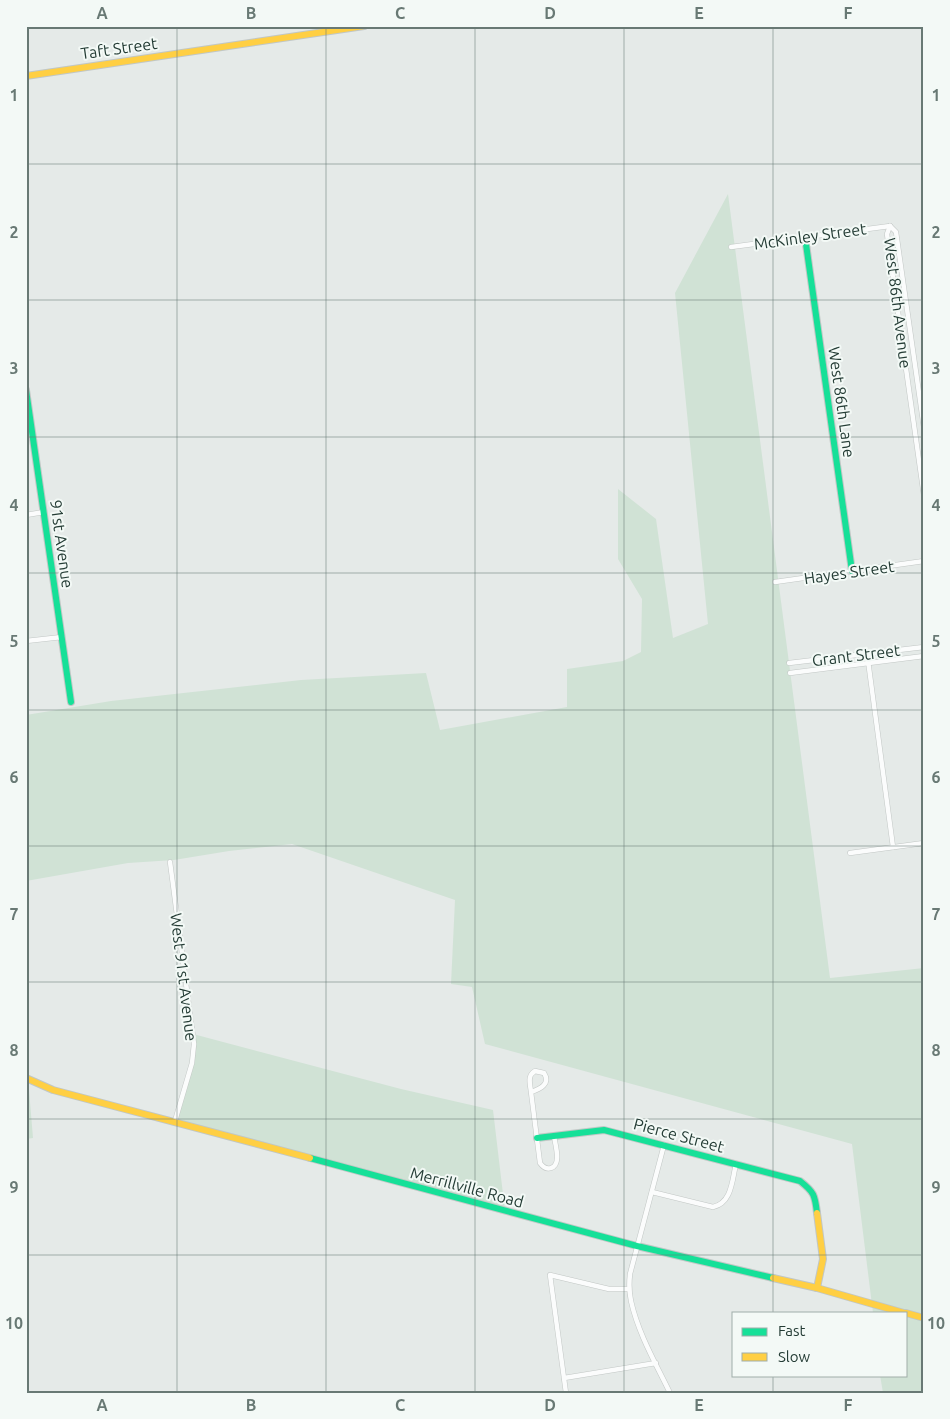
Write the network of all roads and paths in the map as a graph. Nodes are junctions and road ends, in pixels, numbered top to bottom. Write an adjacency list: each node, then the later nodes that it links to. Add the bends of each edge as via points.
1 (364, 26): 2 (street, Taft Street)
2 (26, 76)
3 (924, 193): 4 (street)
4 (924, 201)
5 (890, 226): 6 (street, McKinley Street); 9 (street, West 86th Avenue, via 896,232); 10 (street, West 86th Avenue, via 887,234)
6 (805, 237): 7 (street, McKinley Street); 14 (street, West 86th Lane)
7 (731, 247)
8 (26, 390): 11 (street, 91st Avenue)
9 (924, 428)
10 (924, 496)
11 (44, 512): 12 (street); 16 (street, 91st Avenue)
12 (26, 515)
13 (924, 561): 14 (street, Hayes Street)
14 (852, 571): 15 (street, Hayes Street)
15 (775, 582)
16 (62, 637): 17 (street); 24 (street, 91st Avenue)
17 (26, 641)
18 (924, 647): 19 (street, Grant Street)
19 (867, 653): 21 (street); 22 (street, Grant Street)
20 (924, 656): 21 (street, Grant Street)
21 (868, 662): 23 (street, Grant Street); 26 (street)
22 (789, 663)
23 (790, 673)
24 (71, 702)
25 (924, 843): 26 (street)
26 (892, 847): 27 (street)
27 (850, 853)
28 (170, 862): 31 (street, West 91st Avenue, via 194,1044 192,1064)
29 (26, 1078): 31 (street, Merrillville Road, via 53,1090)
30 (531, 1092): 30 (street, via 529,1078 536,1071 544,1073 547,1082); 33 (street)
31 (175, 1121): 37 (street, Merrillville Road)
32 (554, 1136): 33 (street, Pierce Street); 33 (street, via 557,1162 551,1168 540,1163); 34 (street, Pierce Street, via 604,1130)
33 (537, 1138)
34 (664, 1145): 35 (street, Pierce Street); 36 (street)
35 (736, 1164): 36 (street, via 728,1197 720,1206); 38 (street, Pierce Street, via 800,1181 810,1188 815,1196 823,1258)
36 (652, 1192): 37 (street)
37 (637, 1246): 38 (street, Merrillville Road); 39 (street)
38 (818, 1288): 40 (street, Merrillville Road)
39 (629, 1289): 43 (street, via 638,1323); 44 (street, via 609,1289 550,1275)
40 (902, 1312)
41 (908, 1314): 42 (street, Merrillville Road)
42 (924, 1318)
43 (656, 1363): 44 (street); 46 (street)
44 (564, 1378): 45 (street)
45 (566, 1393)
46 (670, 1393)

